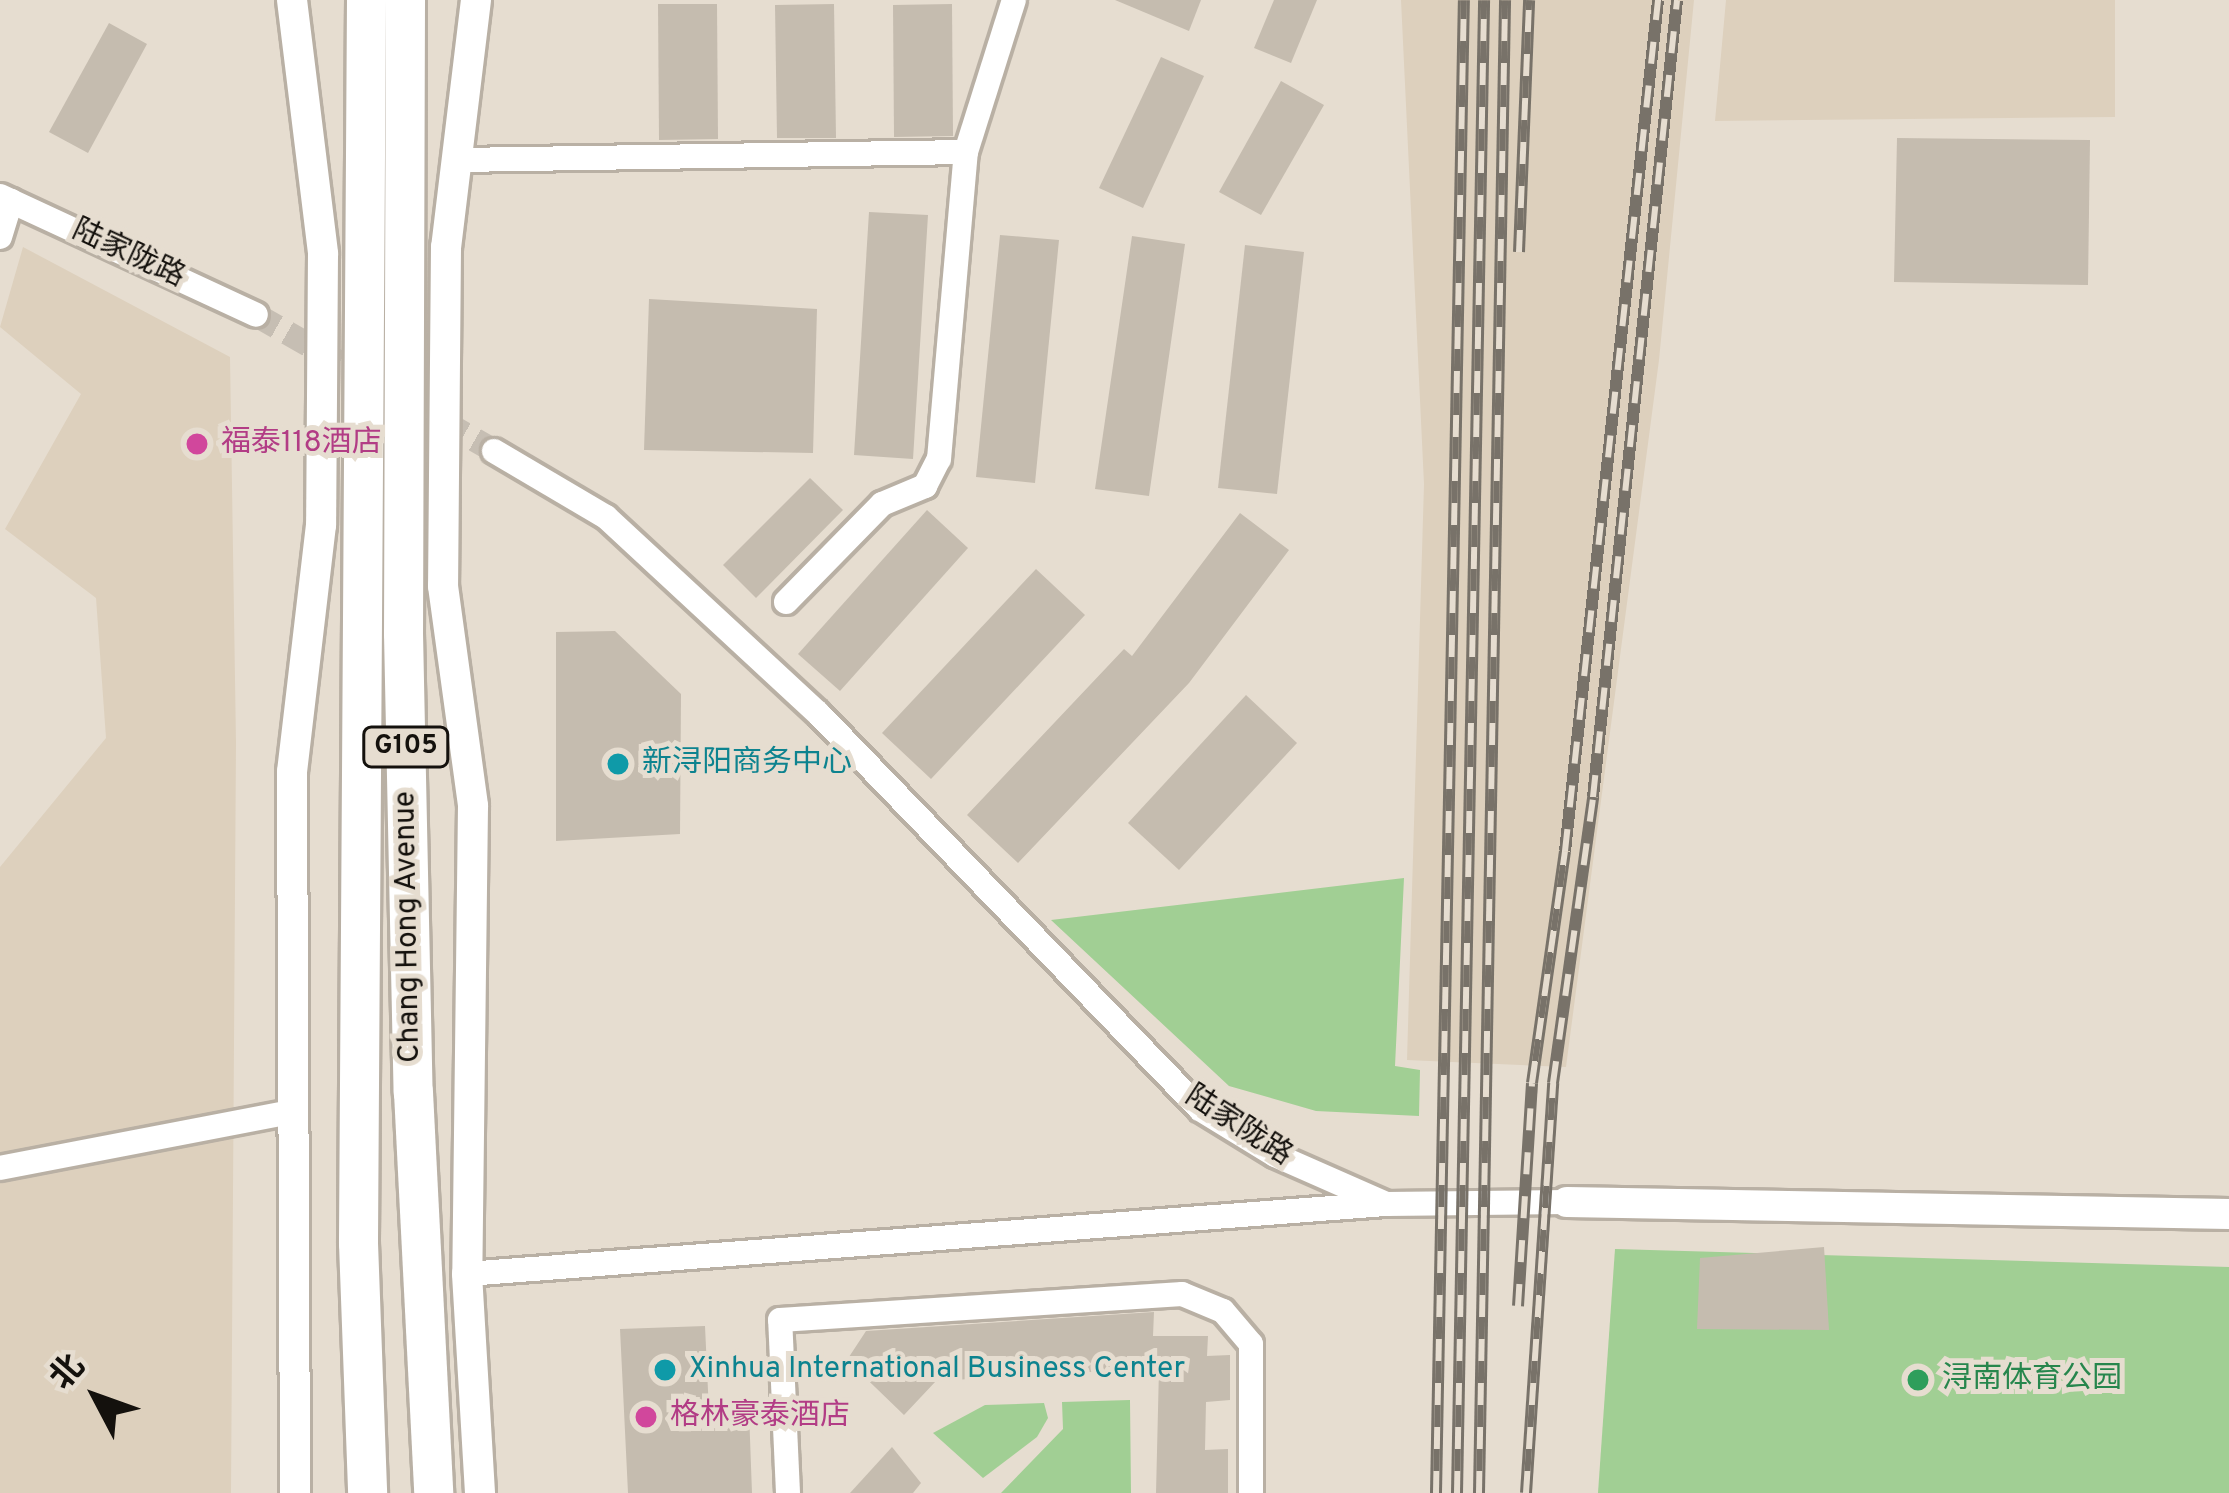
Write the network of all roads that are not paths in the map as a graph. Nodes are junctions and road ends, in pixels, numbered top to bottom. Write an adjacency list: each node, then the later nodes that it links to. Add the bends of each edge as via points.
1 (292, 0): 13 (street, via 323,254 321,525 292,771)
2 (365, 0): 20 (highway, Chang Hong Avenue / G105, via 358,1243)
3 (405, 0): 21 (highway, Chang Hong Avenue / G105, via 403,633 413,1092)
4 (476, 0): 7 (street)
5 (1014, 0): 6 (street)
6 (966, 152): 7 (street); 12 (street, via 939,459 925,486 882,504)
7 (458, 160): 18 (street, via 446,247 443,586 472,806)
8 (5, 198): 9 (street); 10 (street, 陆家陇路)
9 (0, 237)
10 (256, 315)
11 (494, 451): 16 (street, 陆家陇路, via 606,517 802,698 1200,1109 1275,1155)
12 (786, 602)
13 (291, 1112): 14 (street); 19 (street)
14 (0, 1168)
15 (1568, 1202): 16 (street, 陆家陇路); 17 (street, 陆家陇路)
16 (1386, 1204): 18 (street)
17 (2229, 1214)
18 (467, 1274): 22 (street)
19 (295, 1493)
20 (367, 1493)
21 (433, 1493)
22 (480, 1493)
23 (788, 1493): 24 (street, via 780,1319 1182,1294 1223,1311 1251,1344)
24 (1251, 1493)

